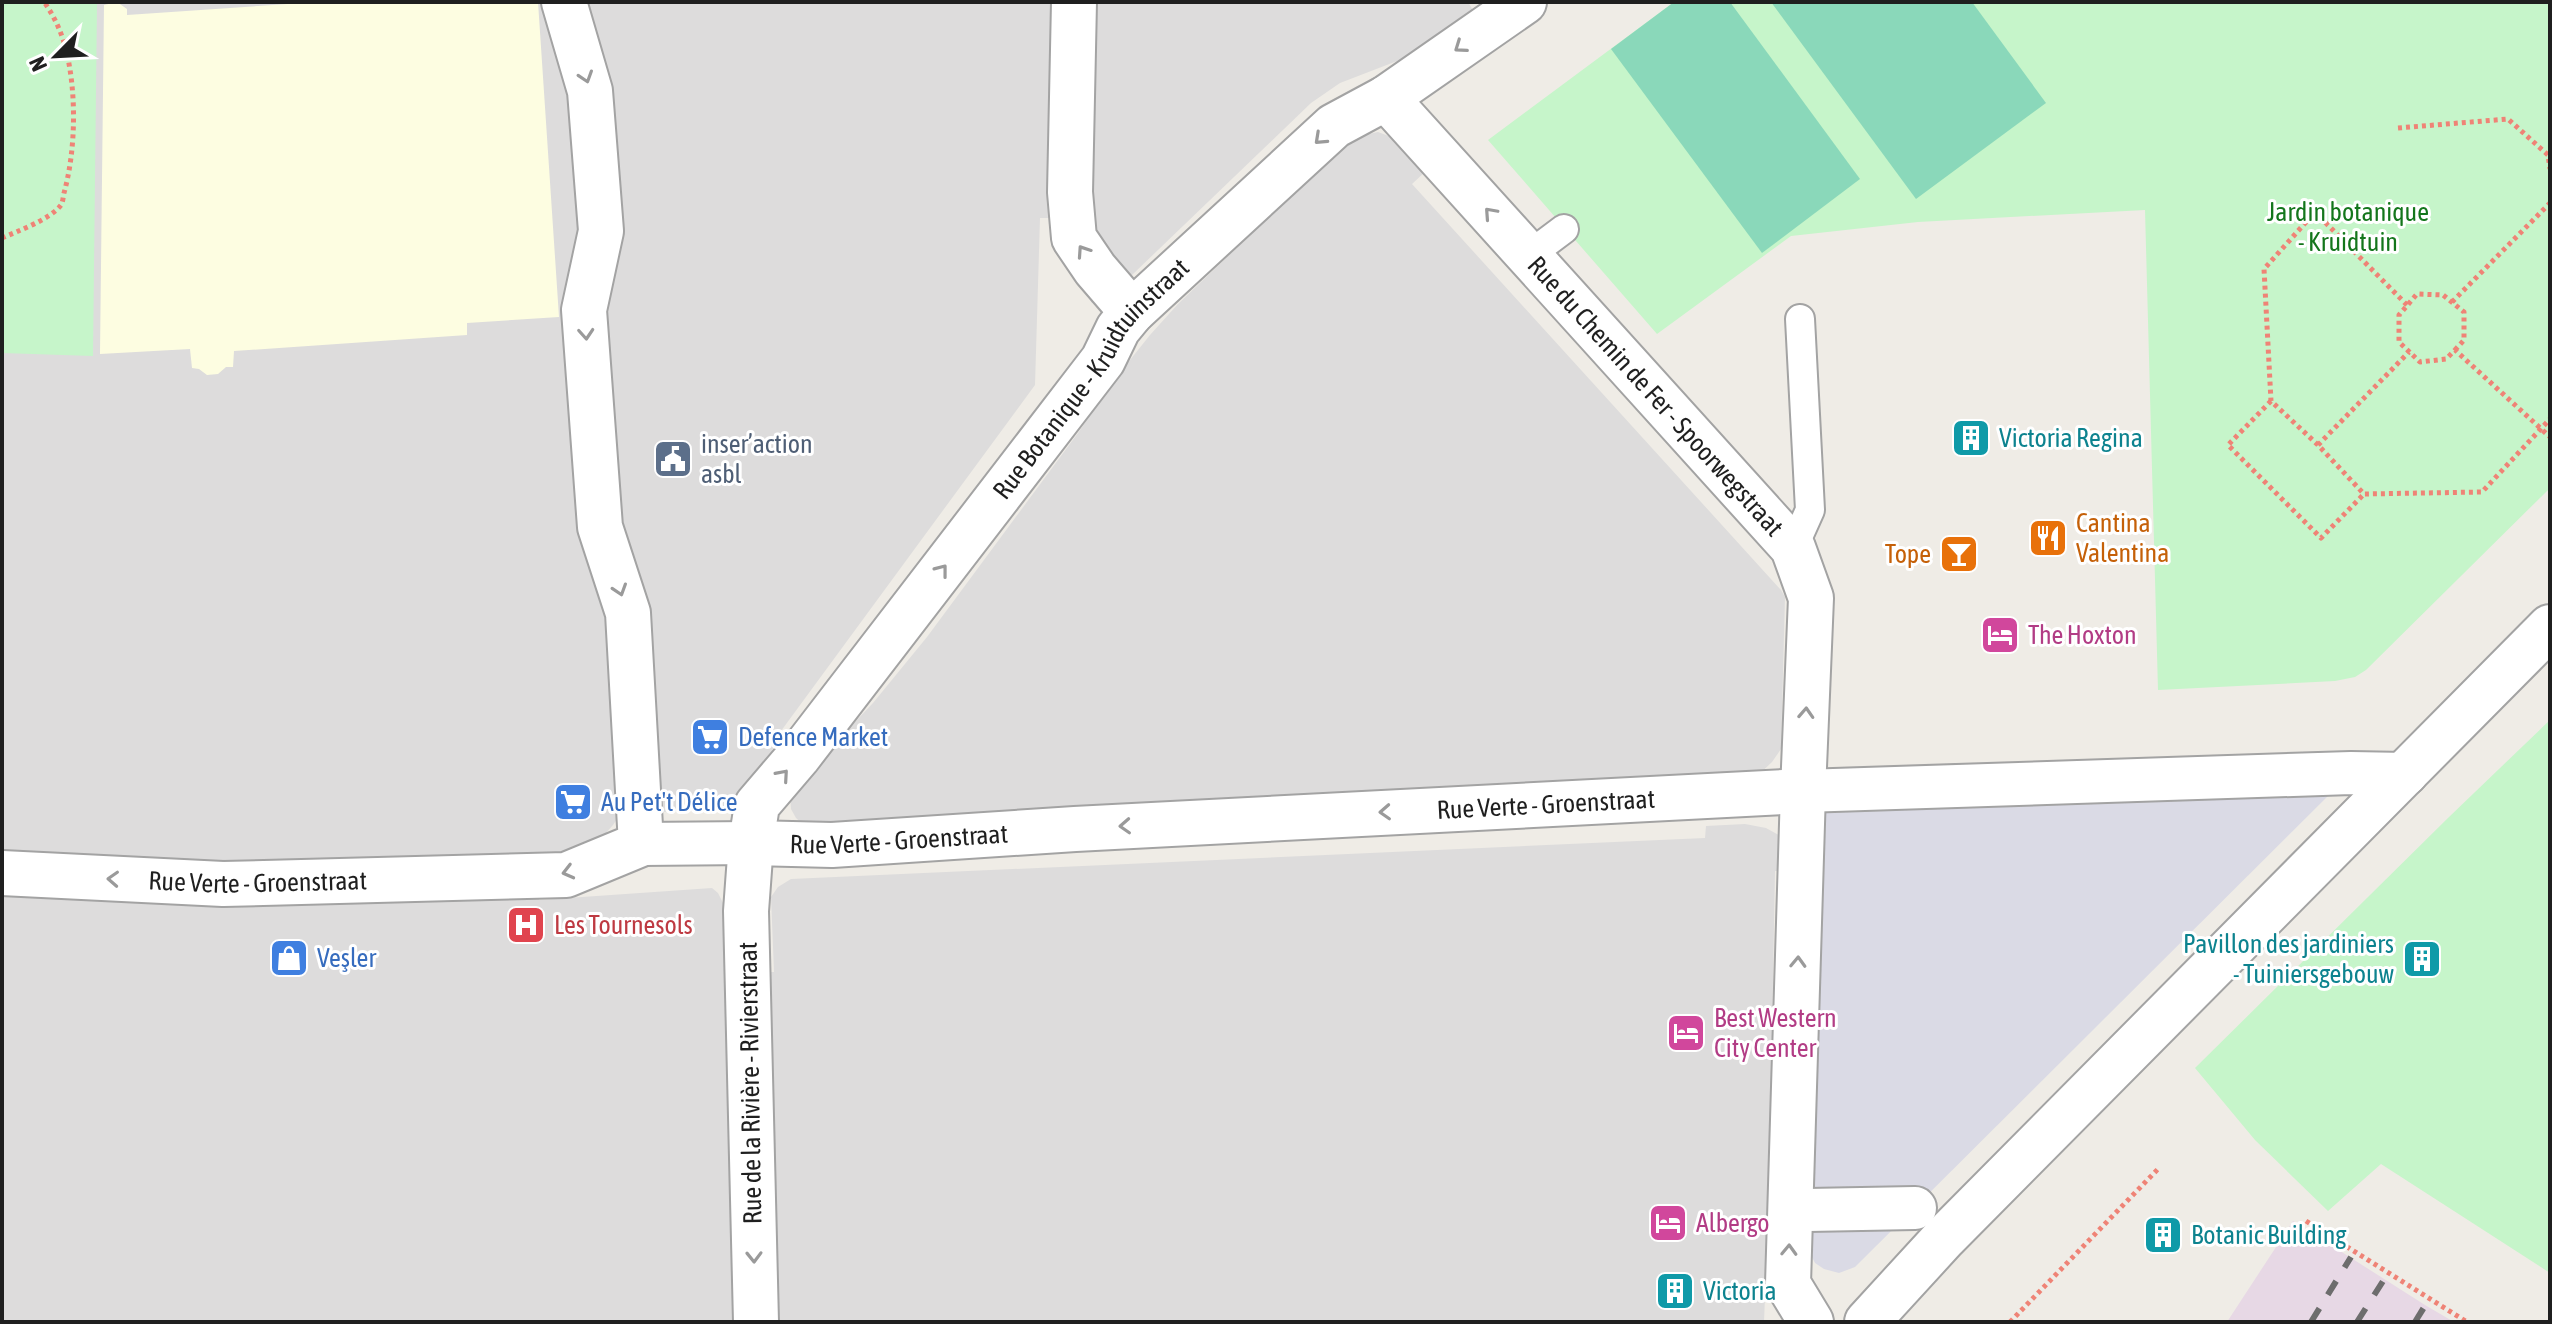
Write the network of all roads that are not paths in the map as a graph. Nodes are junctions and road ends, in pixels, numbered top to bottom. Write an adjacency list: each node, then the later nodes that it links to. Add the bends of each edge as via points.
1 (564, 2): 14 (street, one-way to 14, via 590,91 601,231 584,310 600,527 628,613)
2 (1074, 2): 7 (street, one-way to 2, via 1074,238)
3 (1524, 2): 4 (street, Rue Botanique - Kruidtuinstraat, one-way to 4)
4 (1386, 98): 6 (street, Rue du Chemin de Fer - Spoorwegstraat, one-way to 4); 7 (street, Rue Botanique - Kruidtuinstraat, one-way to 7, via 1334,126)
5 (1564, 229): 6 (lane)
6 (1528, 256): 9 (street, Rue du Chemin de Fer - Spoorwegstraat)
7 (1132, 312): 13 (street, Rue Botanique - Kruidtuinstraat, one-way to 7, via 757,805 1103,360)
8 (1800, 319): 9 (lane, via 1810,510)
9 (1793, 548): 12 (street, Rue du Chemin de Fer - Spoorwegstraat, one-way to 9, via 1811,598)
10 (2550, 627): 11 (street)
11 (2406, 774): 12 (street); 20 (street, via 1998,1183)
12 (1803, 791): 13 (street, Rue Verte - Groenstraat, one-way to 13, via 832,845); 19 (street, Rue du Chemin de Fer - Spoorwegstraat, one-way to 12, via 1788,1284)
13 (751, 843): 14 (street, Rue Verte - Groenstraat); 18 (street, Rue de la Rivière - Rivierstraat, one-way to 18, via 746,911)
14 (641, 844): 15 (street, Rue Verte - Groenstraat, one-way to 15, via 566,875 223,884)
15 (2, 873)
16 (1915, 1208): 17 (street)
17 (1808, 1210)
18 (756, 1322)
19 (1811, 1322)
20 (1867, 1322)

